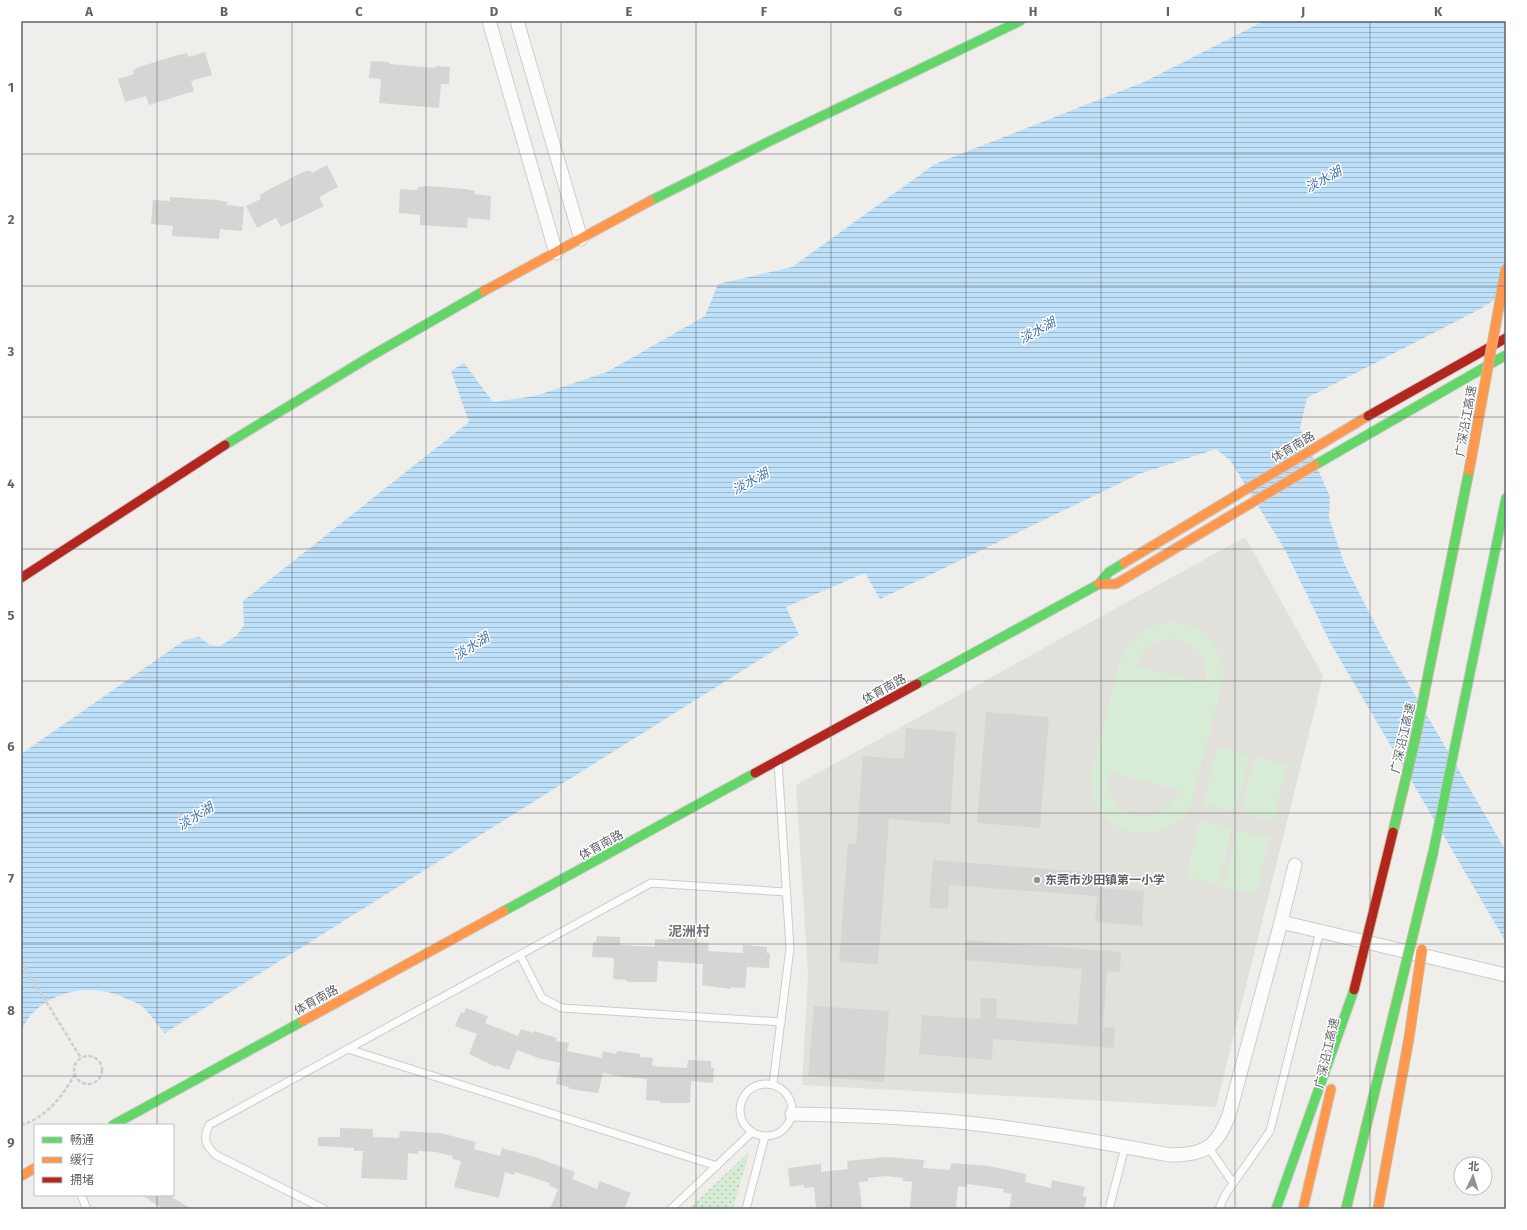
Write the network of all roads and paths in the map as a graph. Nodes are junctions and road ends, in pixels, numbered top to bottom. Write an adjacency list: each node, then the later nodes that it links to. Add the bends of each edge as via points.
1 (489, 21): 5 (street)
2 (517, 21): 4 (street)
3 (1020, 21): 4 (main road, via 734,158)
4 (581, 239): 5 (main road)
5 (556, 253): 10 (main road, via 405,336 245,432)
6 (1506, 268): 21 (main road, 广深沿江高速, bridge, via 1460,523 1415,740)
7 (1506, 338): 11 (main road, 体育南路, via 1341,432 1109,572)
8 (1506, 355): 11 (main road, 体育南路, via 1350,444 1116,584)
9 (1506, 498): 13 (main road)
10 (21, 578)
11 (1099, 584): 12 (main road, 体育南路)
12 (778, 762): 15 (lane); 28 (main road, 体育南路)
13 (1433, 853): 47 (main road, bridge); 48 (main road, bridge, via 1409,1038)
14 (1295, 865): 16 (street)
15 (786, 892): 18 (lane, via 652,883); 22 (lane, via 790,948)
16 (1282, 922): 17 (street); 33 (street, via 1229,1114 1222,1133)
17 (1320, 931): 20 (street); 37 (lane, via 1270,1131)
18 (520, 955): 22 (lane, via 542,998 562,1008); 23 (lane)
19 (21, 961): 24 (path)
20 (1502, 974)
21 (1354, 990): 45 (main road); 46 (main road, 广深沿江高速)
22 (781, 1022): 26 (lane)
23 (348, 1049): 34 (lane); 40 (lane, via 209,1125 204,1136 207,1148 216,1155)
24 (81, 1058): 25 (path, via 75,1065); 25 (path, via 94,1057 101,1064 102,1073 97,1081 89,1084 80,1081)
25 (75, 1074): 29 (path, via 69,1085 41,1116)
26 (773, 1084): 27 (lane, via 786,1092 790,1098); 30 (lane, via 751,1088 741,1099 740,1114 746,1128)
27 (792, 1114): 31 (lane, via 786,1127 780,1132); 32 (street, via 876,1116 959,1122 1042,1132)
28 (115, 1124)
29 (21, 1125)
30 (752, 1132): 31 (lane); 34 (lane)
31 (765, 1136): 42 (lane)
32 (1125, 1147): 33 (street, via 1170,1155 1190,1155); 43 (lane)
33 (1208, 1148): 37 (lane)
34 (717, 1166): 41 (lane)
35 (34, 1169): 36 (main road)
36 (21, 1176)
37 (1233, 1184): 44 (lane, via 1225,1195)
38 (81, 1196): 39 (lane)
39 (87, 1209)
40 (324, 1209)
41 (671, 1209)
42 (746, 1209)
43 (1109, 1209)
44 (1220, 1209)
45 (1276, 1209)
46 (1302, 1209)
47 (1346, 1209)
48 (1378, 1209)

